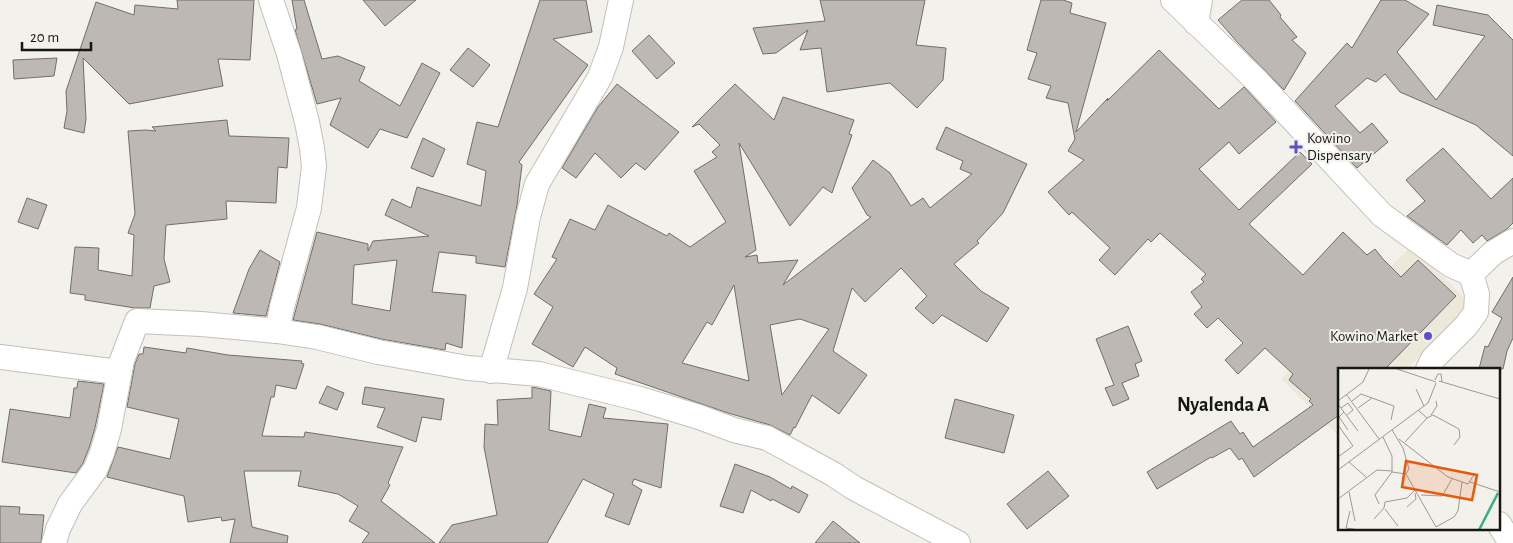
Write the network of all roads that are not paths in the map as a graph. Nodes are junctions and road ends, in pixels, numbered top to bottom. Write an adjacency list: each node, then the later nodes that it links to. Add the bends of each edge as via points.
1 (271, 0): 7 (street, via 307,122 314,166 309,208)
2 (621, 0): 10 (street, via 611,47 600,77 537,184 515,288)
3 (1173, 0): 4 (street)
4 (1198, 11): 6 (street, via 1257,81 1382,215 1451,265)
5 (1513, 241): 6 (street, via 1493,253)
6 (1471, 274): 9 (street, via 1477,294 1476,312)
7 (277, 332): 10 (street); 11 (street, via 137,321)
8 (0, 357): 11 (street)
9 (1428, 368)
10 (491, 371): 14 (street, via 539,374 579,382 767,438)
11 (119, 372): 13 (street, via 102,454 95,470 70,504)
12 (1500, 526): 15 (street)
13 (54, 543)
14 (958, 543)
15 (1511, 543)

